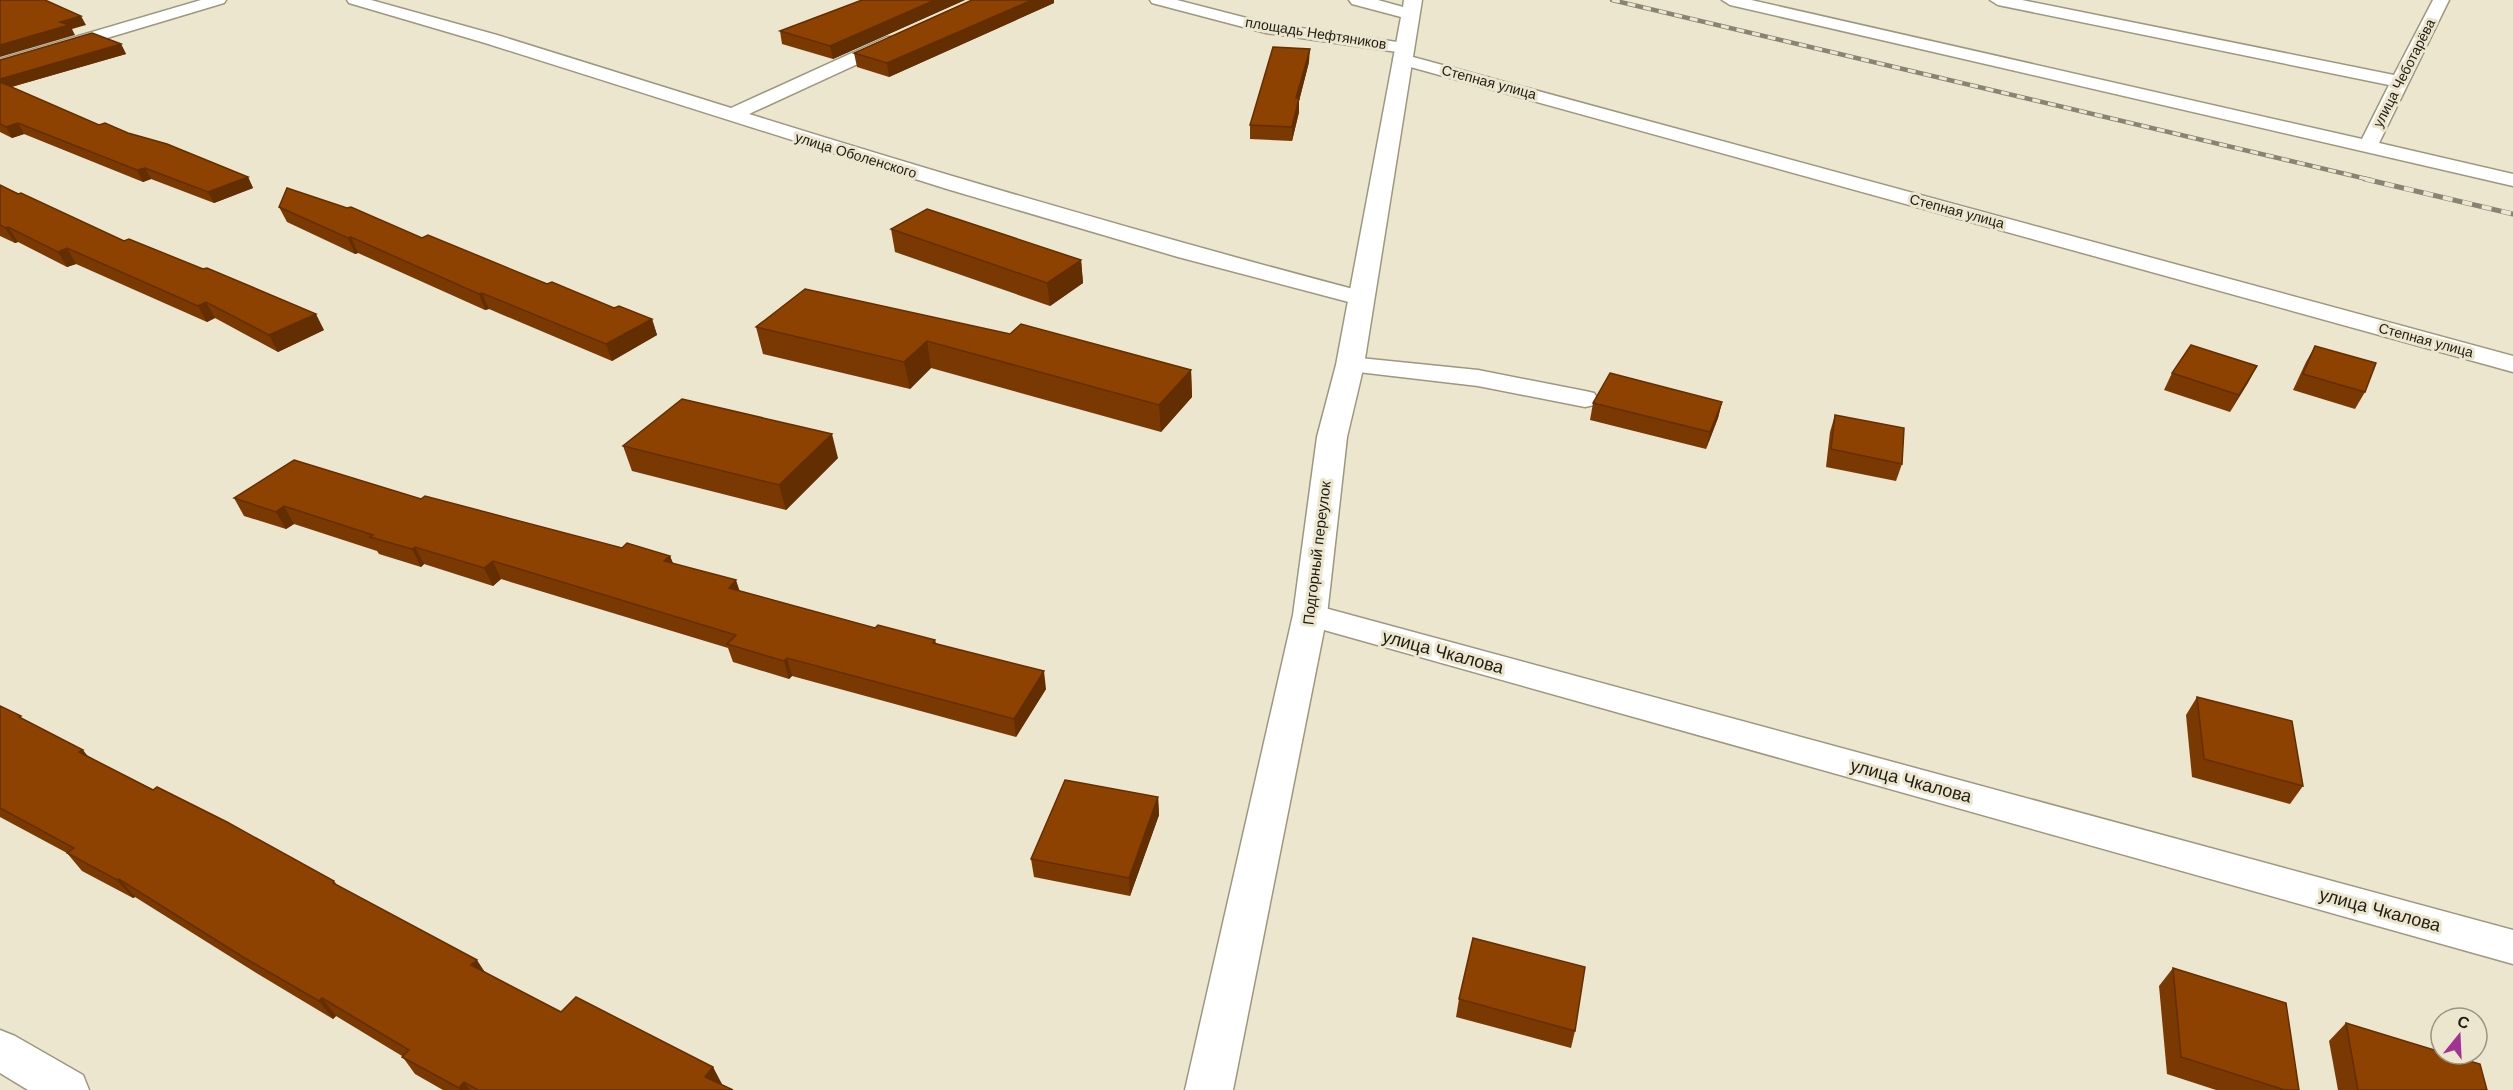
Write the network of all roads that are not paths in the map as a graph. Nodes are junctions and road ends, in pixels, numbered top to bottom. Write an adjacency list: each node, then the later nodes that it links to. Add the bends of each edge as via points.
1 (218, 0): 13 (street)
2 (355, 0): 15 (street, улица Оболенского)
3 (1158, 0): 12 (street, площадь Нефтяников, via 1266,28)
4 (1358, 0): 10 (main road)
5 (1730, 0): 8 (street)
6 (1998, 0): 9 (street)
7 (2441, 0): 14 (street, улица Чеботарёва)
8 (1761, 3): 16 (street)
9 (2062, 6): 14 (street)
10 (1412, 7): 12 (main road, Подгорный переулок)
11 (910, 34): 15 (street)
12 (1403, 53): 18 (main road, Подгорный переулок); 19 (street, Степная улица)
13 (0, 65)
14 (2400, 82): 16 (street, улица Чеботарёва)
15 (732, 116): 18 (street, улица Оболенского, via 1065,218)
16 (2367, 146): 17 (street)
17 (2513, 180)
18 (1360, 298): 20 (main road, Подгорный переулок)
19 (2513, 364)
20 (1350, 365): 21 (street, via 1478,378); 22 (main road, Подгорный переулок, via 1332,437)
21 (1585, 399)
22 (1310, 615): 23 (street, улица Чкалова); 26 (main road, Подгорный переулок)
23 (2513, 947)
24 (0, 1050): 25 (street)
25 (67, 1090)
26 (1209, 1090)

